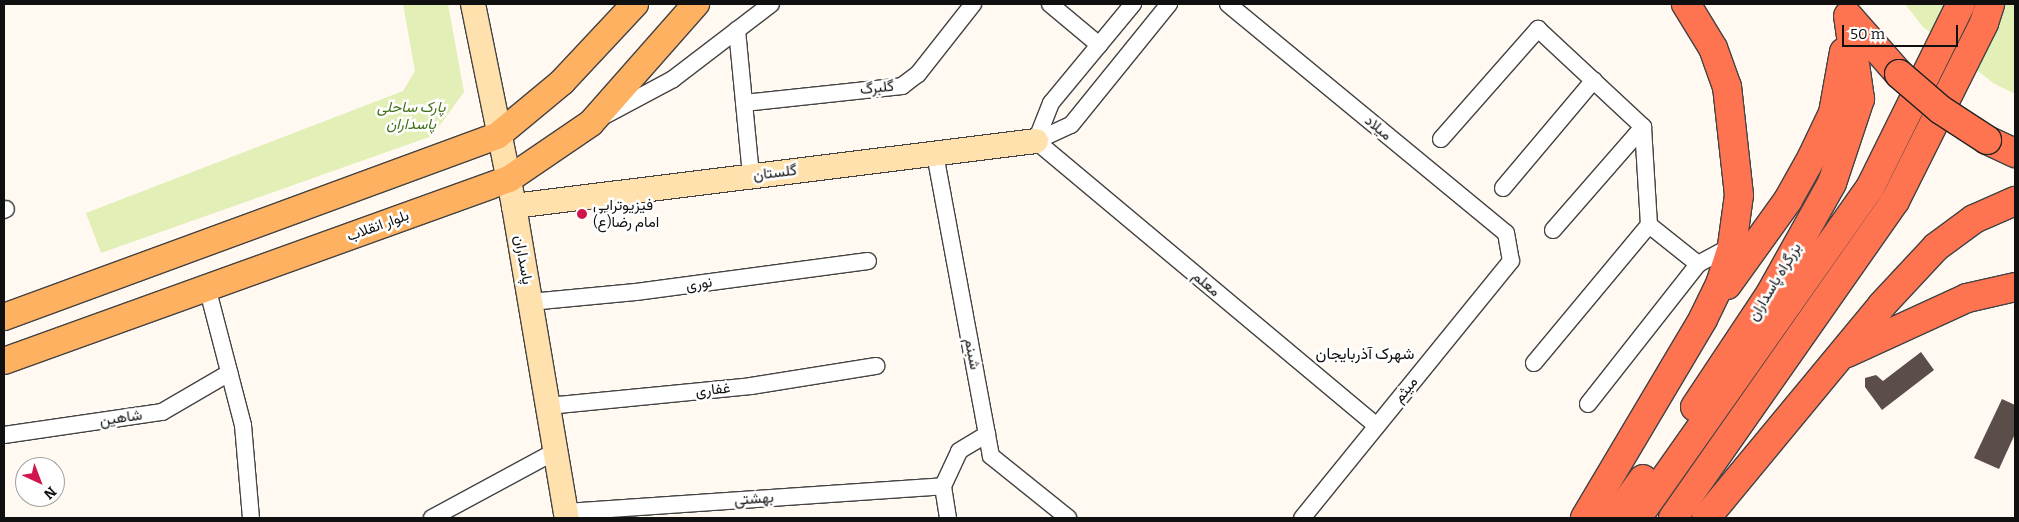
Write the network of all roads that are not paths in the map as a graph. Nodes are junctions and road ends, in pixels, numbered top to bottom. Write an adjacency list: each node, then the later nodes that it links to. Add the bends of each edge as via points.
1 (473, 4): 20 (main road, پاسداران)
2 (635, 4): 20 (main road, via 562,82)
3 (696, 4): 18 (main road, بلوار انقلاب)
4 (771, 4): 14 (street)
5 (973, 4): 17 (street, گلبرگ, via 918,74 902,86)
6 (1050, 4): 15 (street)
7 (1133, 4): 15 (street)
8 (1169, 4): 22 (street, گلستان, via 1071,125)
9 (1228, 4): 34 (street, میلاد, via 1506,233)
10 (1686, 4): 32 (highway, via 1713,48 1727,87 1739,195)
11 (1961, 4): 61 (highway, via 1870,188)
12 (1990, 4): 62 (highway, via 1984,23 1895,201)
13 (1844, 10): 23 (highway, bridge, via 1899,74 1941,110); 40 (highway, via 1840,87 1833,113 1788,200); 60 (highway, بزرگراه پاسداران, via 1860,98 1832,183 1770,294 1678,432)
14 (737, 30): 17 (street); 18 (street, via 673,79)
15 (1099, 45): 22 (street, via 1051,103)
16 (1594, 80): 19 (street); 21 (street, via 1538,29); 27 (street)
17 (744, 103): 25 (street)
18 (591, 123): 26 (main road, بلوار انقلاب)
19 (1643, 127): 30 (street); 31 (street)
20 (497, 136): 26 (main road, پاسداران); 39 (main road)
21 (1441, 139)
22 (1036, 141): 24 (main road, گلستان); 48 (street, معلم)
23 (2015, 153)
24 (935, 154): 25 (main road, گلستان); 49 (street, شبنم)
25 (751, 176): 29 (main road, گلستان)
26 (508, 179): 29 (main road, پاسداران); 36 (main road, بلوار انقلاب)
27 (1503, 188)
28 (2015, 201): 41 (highway, via 1974,219 1936,247)
29 (514, 206): 38 (main road, پاسداران)
30 (1649, 225): 35 (street); 43 (street)
31 (1553, 230)
32 (1732, 246): 35 (street); 40 (highway, via 1720,284)
33 (868, 261): 38 (street, نوری, via 636,292)
34 (1511, 262): 48 (street, میثم)
35 (1698, 264): 46 (street)
36 (207, 287): 42 (main road, بلوار انقلاب); 45 (street)
37 (2015, 287): 41 (highway, via 1967,298)
38 (530, 302): 47 (main road, پاسداران)
39 (4, 317)
40 (1702, 319): 59 (highway)
41 (1839, 357): 63 (highway)
42 (4, 360)
43 (1534, 364)
44 (876, 366): 47 (street, غفاری, via 751,386)
45 (229, 373): 50 (street, شاهین, via 162,412); 55 (street, via 242,424)
46 (1588, 404)
47 (548, 406): 51 (main road, پاسداران)
48 (1376, 426): 58 (street, میثم)
49 (987, 434): 52 (street, via 959,451); 54 (street, شبنم, via 991,456)
50 (4, 435)
51 (556, 451): 53 (main road, پاسداران); 56 (street)
52 (943, 486): 53 (street, بهشتی); 57 (street)
53 (567, 515)
54 (1059, 516)
55 (250, 518)
56 (432, 518)
57 (948, 518)
58 (1302, 518)
59 (1585, 518)
60 (1615, 518)
61 (1637, 518)
62 (1673, 518)
63 (1706, 518)

